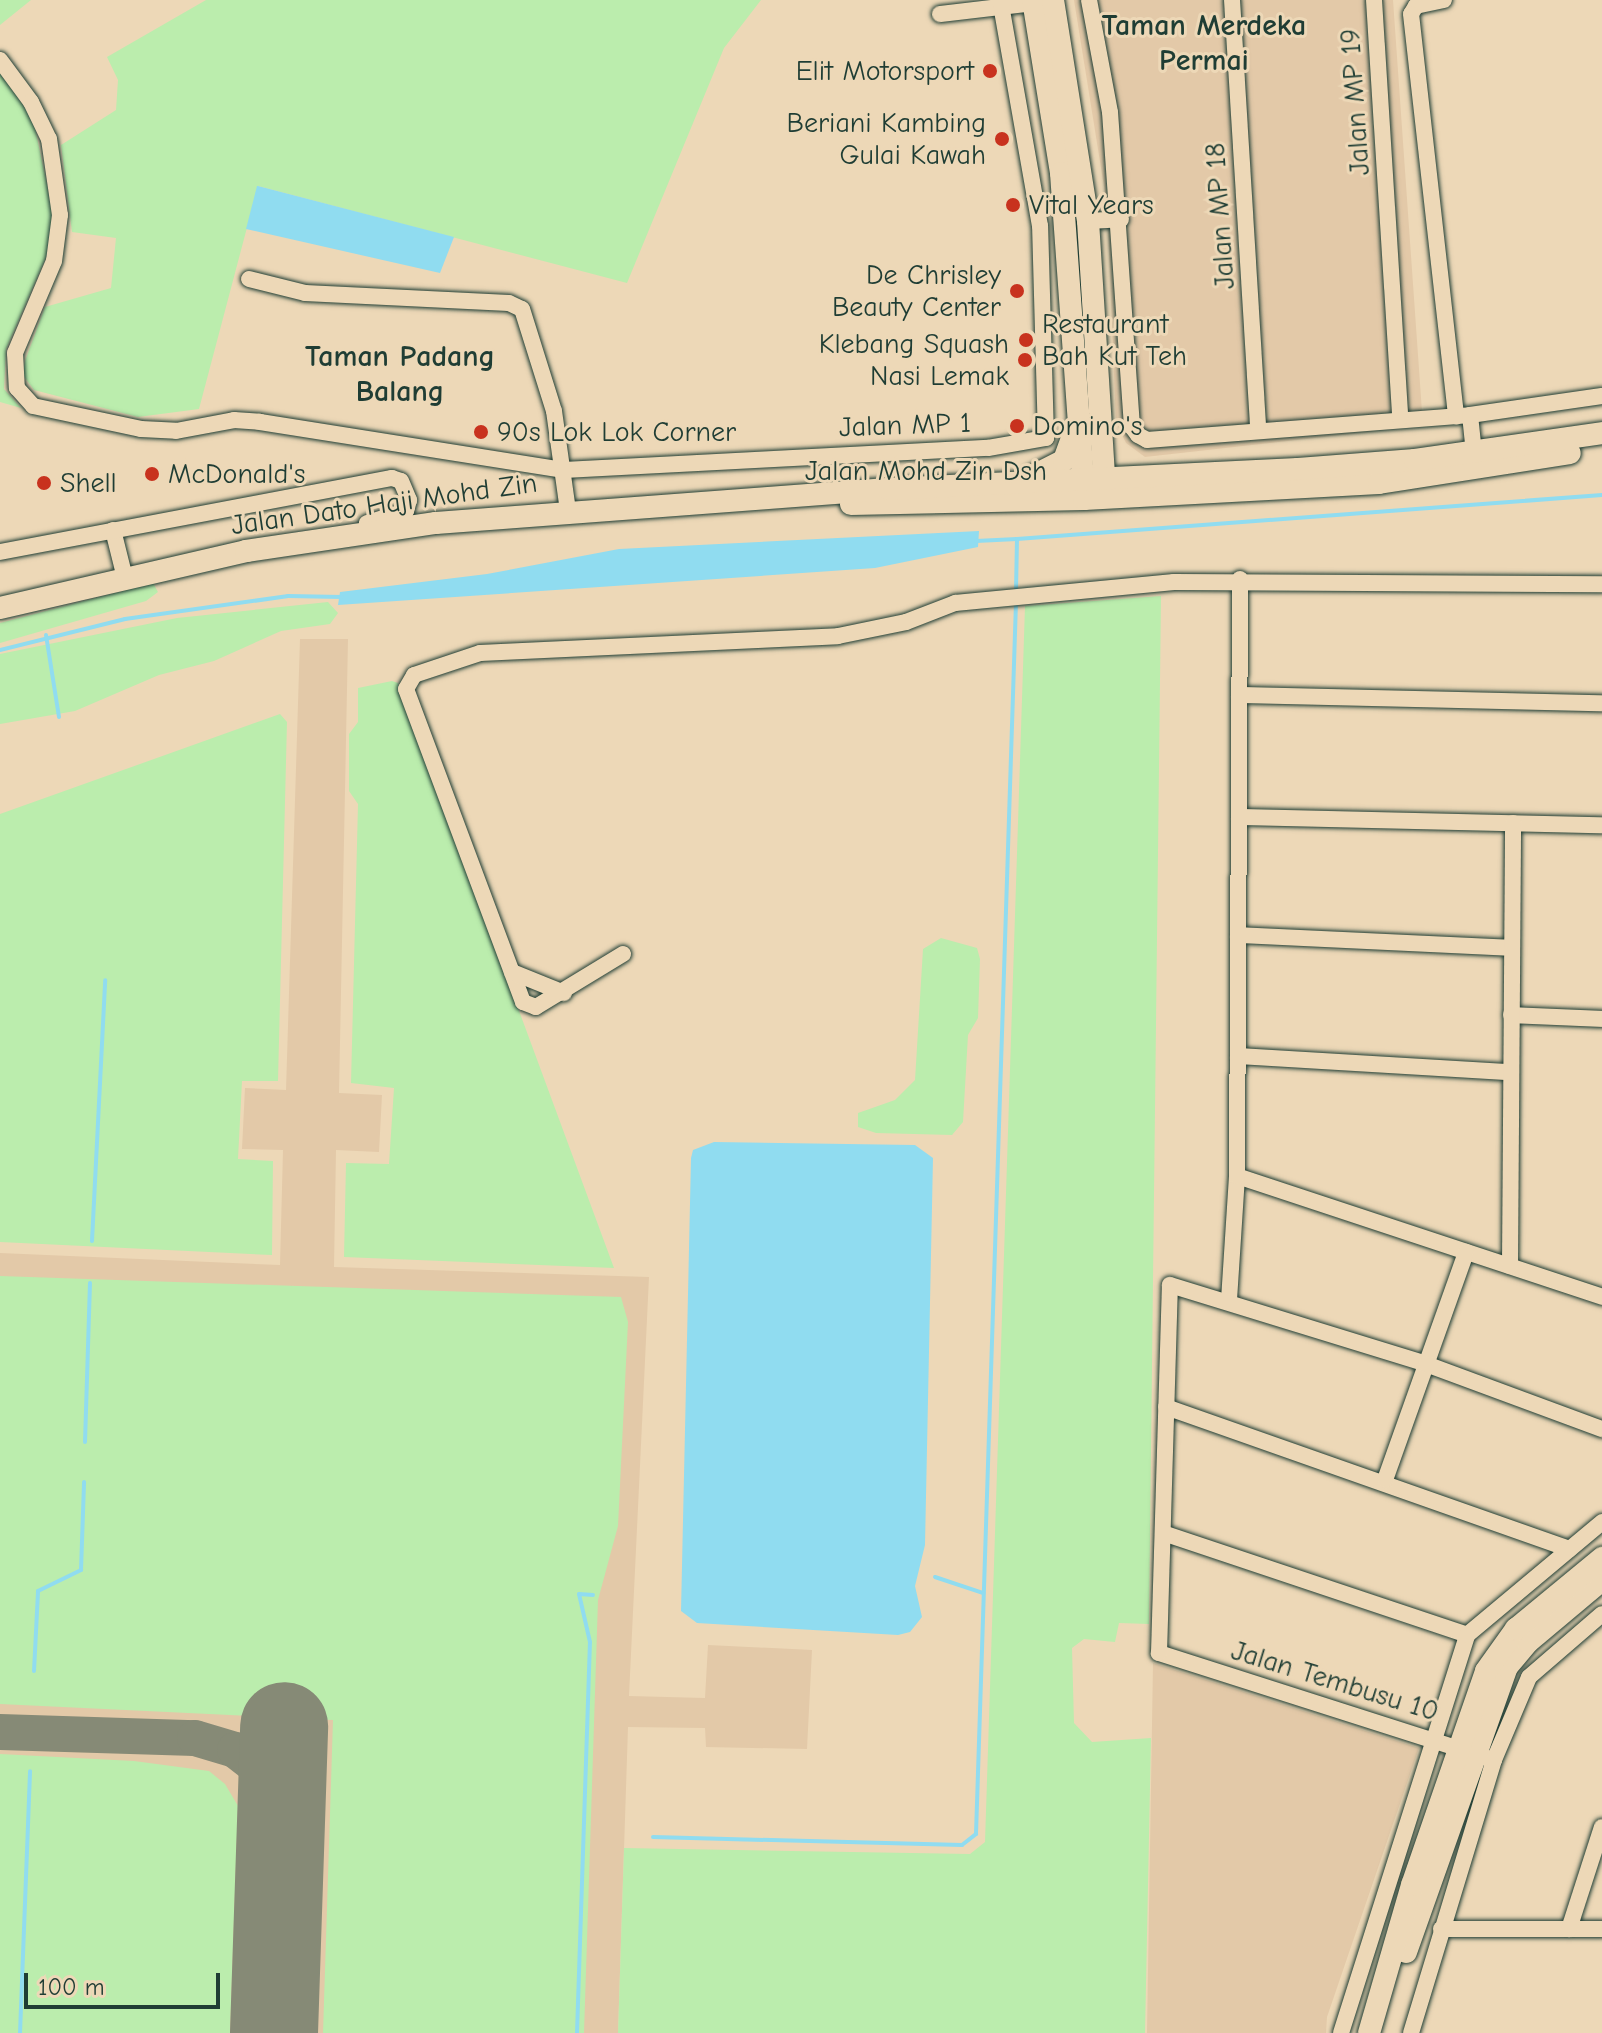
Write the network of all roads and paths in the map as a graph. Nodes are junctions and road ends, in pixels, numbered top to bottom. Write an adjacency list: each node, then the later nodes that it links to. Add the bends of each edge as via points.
1 (1089, 0): 9 (street, via 1110,112)
2 (1232, 0): 17 (street, Jalan MP 18)
3 (1374, 0): 15 (street, Jalan MP 19)
4 (1444, 0): 14 (street, via 1416,6 1411,14)
5 (1040, 1): 6 (street); 10 (main road); 16 (main road, via 1061,173)
6 (1001, 4): 7 (street); 21 (street, Jalan MP 1, via 1040,226 1045,440 988,448)
7 (940, 14)
8 (0, 60): 21 (street, via 31,102 49,139 60,215 54,261 15,353 17,388 33,406 141,429 176,431 260,422)
9 (1121, 219): 10 (street); 17 (street, via 1132,427 1147,440)
10 (1088, 221): 13 (main road)
11 (249, 279): 21 (street, via 305,293 516,305 529,320)
12 (1602, 396): 14 (street)
13 (1098, 410): 22 (main road, via 1111,454); 24 (main road)
14 (1463, 415): 15 (street); 20 (street)
15 (1400, 417): 17 (street)
16 (1077, 422): 23 (main road, via 1064,460); 24 (main road)
17 (1258, 428)
18 (1602, 433): 20 (main road, Jalan Mohd Zin Dsh)
19 (1602, 448): 24 (main road, Jalan Mohd Zin Dsh, via 1379,483)
20 (1474, 453): 22 (main road, Jalan Mohd Zin Dsh)
21 (564, 470): 26 (street)
22 (1153, 477): 24 (main road, Jalan Mohd Zin Dsh)
23 (1015, 484): 24 (main road, Jalan Mohd Zin Dsh); 25 (main road, Jalan Mohd Zin Dsh, via 888,489)
24 (1094, 489): 25 (main road, Jalan Mohd Zin Dsh, via 891,505)
25 (782, 501): 26 (main road, Jalan Dato Haji Mohd Zin)
26 (568, 510): 28 (main road, Jalan Dato Haji Mohd Zin)
27 (113, 530): 28 (street, via 392,478 406,489 406,511 394,518 335,529); 29 (street); 30 (street)
28 (308, 541): 30 (main road, Jalan Dato Haji Mohd Zin)
29 (0, 552)
30 (125, 578): 33 (main road, Jalan Dato Haji Mohd Zin)
31 (1240, 579): 32 (street); 34 (street); 42 (street, via 955,603 906,622 838,636 480,653 414,675 406,689)
32 (1602, 584)
33 (0, 608)
34 (1239, 695): 35 (street); 36 (street)
35 (1602, 703)
36 (1239, 817): 37 (street); 39 (street)
37 (1513, 823): 38 (street); 40 (street)
38 (1602, 825)
39 (1238, 935): 40 (street); 46 (street)
40 (1512, 948): 44 (street)
41 (623, 954): 43 (street)
42 (512, 972): 43 (street); 43 (street, via 529,1008)
43 (564, 993)
44 (1511, 1015): 45 (street); 47 (street)
45 (1602, 1019)
46 (1238, 1056): 47 (street); 48 (street)
47 (1511, 1072): 50 (street)
48 (1237, 1176): 49 (street); 52 (street)
49 (1466, 1252): 50 (street); 53 (street)
50 (1510, 1266): 51 (street)
51 (1602, 1297)
52 (1229, 1300): 53 (street); 54 (street, via 1170,1285)
53 (1426, 1364): 55 (street); 56 (street)
54 (1166, 1407): 56 (street); 58 (street)
55 (1602, 1429)
56 (1385, 1480): 59 (street)
57 (1602, 1522): 59 (street)
58 (1163, 1533): 63 (street); 64 (street, Jalan Tembusu 10, via 1159,1653)
59 (1570, 1549): 63 (street)
60 (1602, 1558): 65 (main road, via 1503,1643 1486,1671)
61 (1602, 1580): 65 (main road, via 1516,1654)
62 (1602, 1614): 65 (street, via 1529,1677)
63 (1467, 1635): 64 (street)
64 (1435, 1740): 65 (street, Jalan Tembusu 10); 70 (street)
65 (1476, 1754): 67 (street); 71 (main road)
66 (1602, 1827): 68 (street)
67 (1441, 1929): 68 (street); 75 (street)
68 (1569, 1929): 69 (street)
69 (1602, 1929)
70 (1360, 1973): 71 (street); 72 (street)
71 (1389, 1984): 73 (main road); 74 (main road)
72 (1341, 2033)
73 (1369, 2033)
74 (1380, 2033)
75 (1411, 2033)

